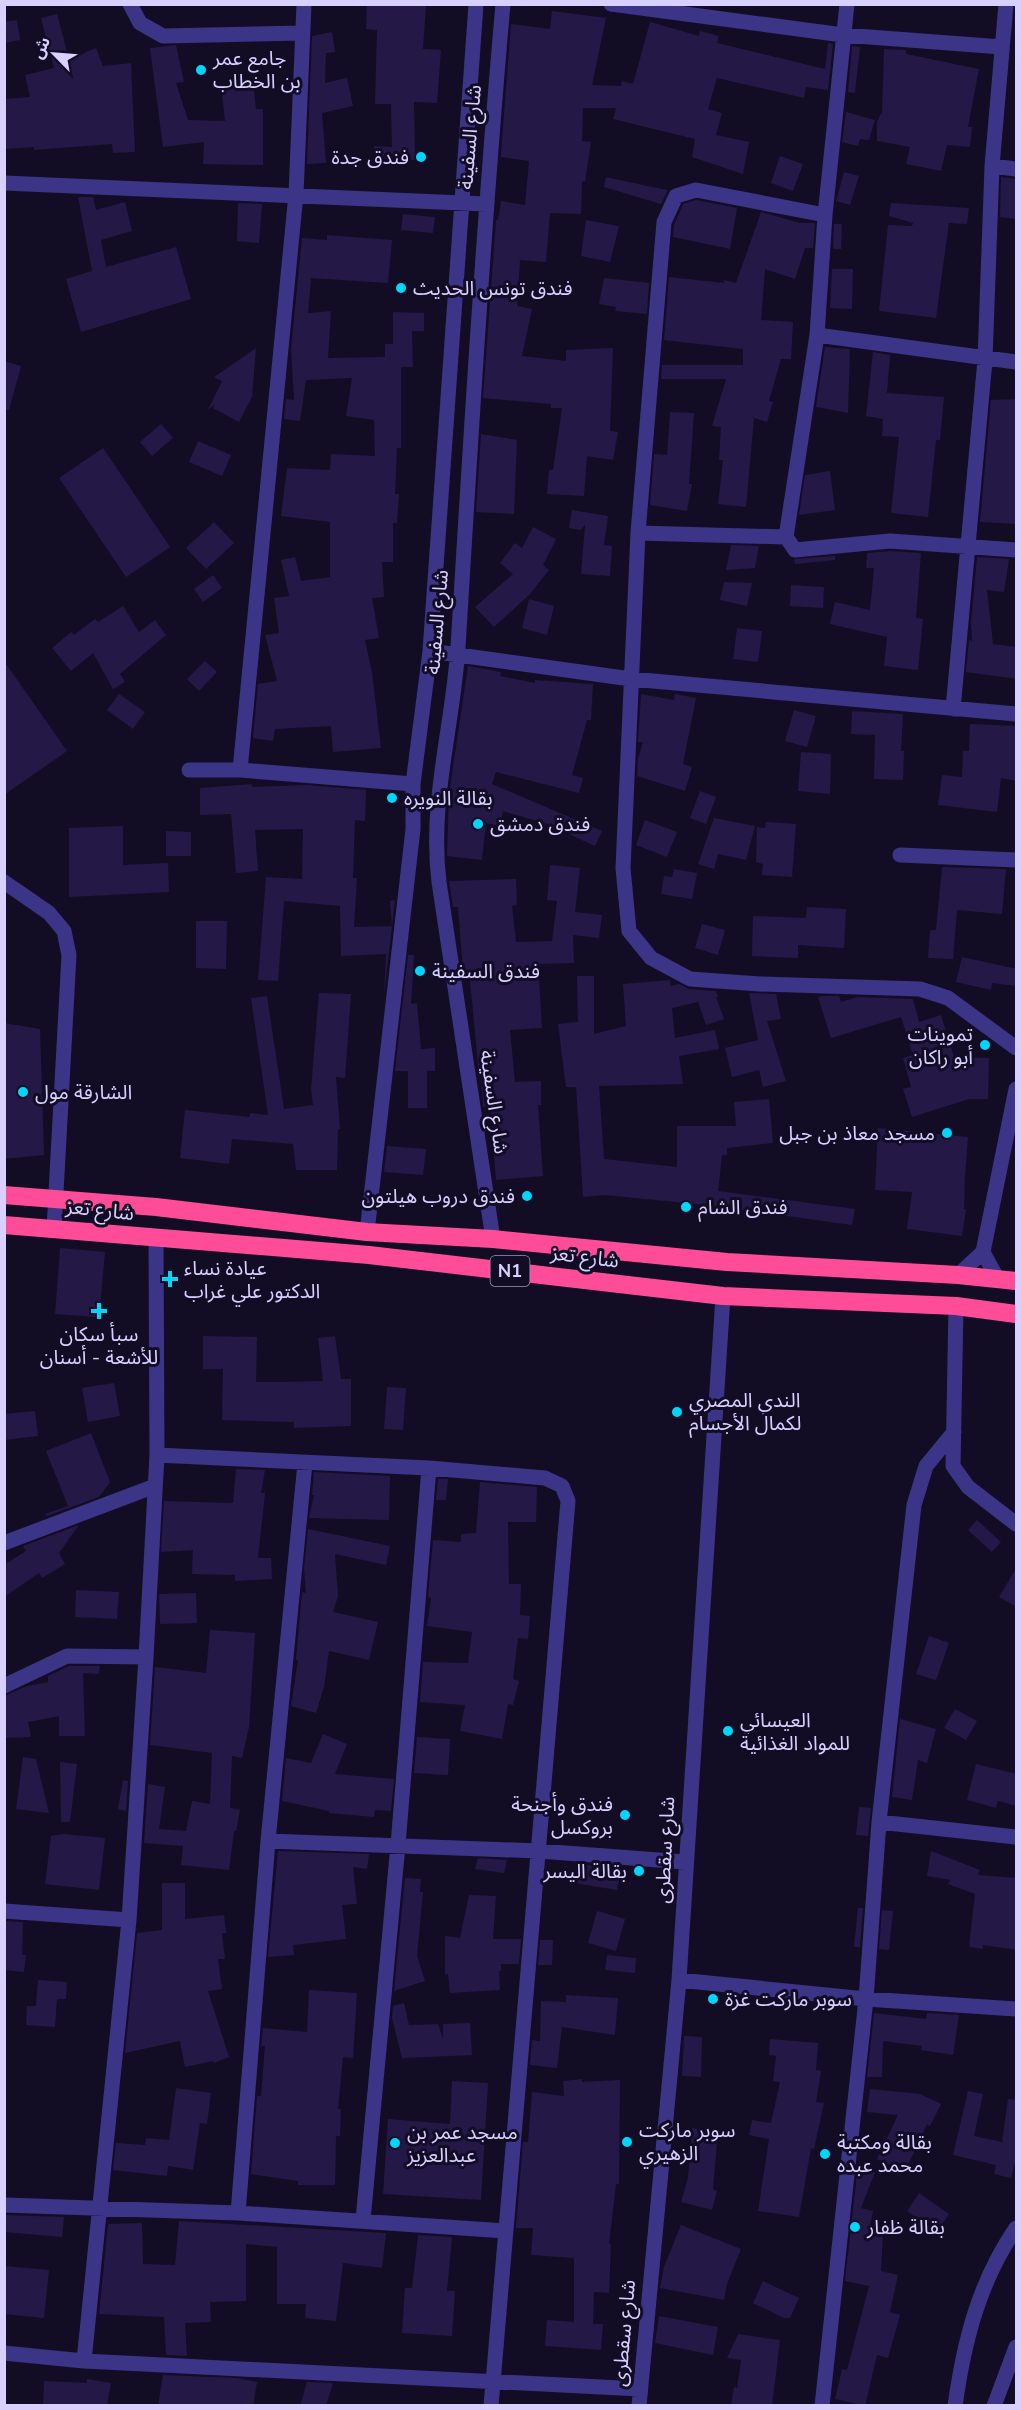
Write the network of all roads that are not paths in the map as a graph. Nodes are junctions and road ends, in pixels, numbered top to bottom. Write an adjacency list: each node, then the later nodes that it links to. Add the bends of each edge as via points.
1 (130, 4): 8 (street, via 140,23 163,36)
2 (304, 4): 8 (street)
3 (476, 4): 15 (street, شارع السفينة)
4 (503, 4): 16 (street, شارع السفينة)
5 (611, 4): 9 (street)
6 (847, 4): 9 (street)
7 (1006, 4): 10 (street)
8 (302, 33): 14 (street)
9 (843, 35): 10 (street); 17 (street)
10 (1002, 47): 11 (street)
11 (992, 166): 12 (street); 19 (street)
12 (1017, 168)
13 (4, 183): 14 (street)
14 (296, 194): 15 (street); 31 (street)
15 (462, 202): 16 (street); 25 (street, شارع السفينة)
16 (486, 204): 26 (street, شارع السفينة)
17 (825, 215): 18 (street); 21 (street, via 696,190 676,196 664,222)
18 (817, 335): 19 (street); 22 (street)
19 (985, 360): 20 (street); 23 (street)
20 (1017, 362)
21 (638, 532): 22 (street); 27 (street)
22 (786, 537): 23 (street, via 795,550 890,541)
23 (966, 548): 24 (street); 28 (street)
24 (1017, 550)
25 (430, 651): 26 (street); 32 (street, شارع السفينة)
26 (457, 654): 27 (street); 34 (street, شارع السفينة)
27 (631, 679): 28 (street); 38 (street, via 624,902 629,931 651,958 690,979 920,988 948,998)
28 (952, 709): 29 (street)
29 (1017, 714)
30 (189, 770): 31 (street)
31 (240, 770): 32 (street)
32 (413, 784): 33 (street, شارع السفينة)
33 (412, 829): 34 (street); 44 (street, شارع السفينة)
34 (435, 829): 46 (street, شارع السفينة, via 439,882)
35 (900, 855): 36 (street)
36 (1017, 860)
37 (4, 882): 41 (street, via 49,913 64,931 69,955)
38 (1017, 1048)
39 (1017, 1089): 47 (street)
40 (4, 1195): 41 (highway, شارع تعز / N1)
41 (55, 1199): 43 (street); 44 (highway, شارع تعز / N1)
42 (4, 1225): 43 (highway, شارع تعز / N1)
43 (54, 1228): 45 (highway, شارع تعز / N1)
44 (367, 1232): 46 (highway, شارع تعز / N1)
45 (156, 1238): 52 (highway, شارع تعز / N1, via 369,1255); 56 (street)
46 (493, 1239): 48 (highway, شارع تعز / N1)
47 (983, 1252): 49 (street); 50 (street)
48 (727, 1262): 49 (highway, شارع تعز / N1); 52 (highway)
49 (958, 1275): 50 (highway, شارع تعز / N1)
50 (997, 1278): 51 (highway, شارع تعز / N1)
51 (1017, 1281)
52 (723, 1296): 53 (highway, شارع تعز / N1); 69 (street, شارع سقطرى)
53 (956, 1306): 54 (highway, شارع تعز / N1); 55 (street)
54 (1017, 1314)
55 (954, 1432): 60 (street, via 953,1466 968,1487); 64 (street, via 926,1466 914,1505)
56 (157, 1455): 57 (street); 59 (street)
57 (305, 1463): 58 (street); 66 (street)
58 (429, 1468): 67 (street); 68 (street, via 545,1478 562,1486 568,1501)
59 (155, 1486): 61 (street); 62 (street)
60 (1017, 1524)
61 (4, 1543)
62 (146, 1657): 63 (street, via 67,1656); 71 (street)
63 (4, 1686)
64 (879, 1822): 65 (street); 73 (street)
65 (1017, 1837)
66 (268, 1841): 67 (street); 77 (street)
67 (398, 1845): 68 (street); 78 (street)
68 (539, 1851): 69 (street); 80 (street)
69 (685, 1862): 72 (street, شارع سقطرى)
70 (4, 1911): 71 (street)
71 (129, 1920): 76 (street)
72 (679, 1980): 73 (street); 85 (street, شارع سقطرى)
73 (866, 1999): 74 (street); 88 (street)
74 (1017, 2009)
75 (4, 2205): 76 (street)
76 (99, 2210): 77 (street); 83 (street)
77 (238, 2213): 78 (street)
78 (363, 2220): 80 (street)
79 (1017, 2228): 89 (street, via 999,2253 976,2303)
80 (506, 2231): 84 (street)
81 (1017, 2347): 90 (street)
82 (4, 2353): 83 (street)
83 (84, 2361): 84 (street)
84 (493, 2382): 85 (street); 86 (street)
85 (640, 2390): 87 (street, شارع سقطرى)
86 (491, 2406)
87 (639, 2406)
88 (822, 2406)
89 (955, 2406)
90 (994, 2406)

